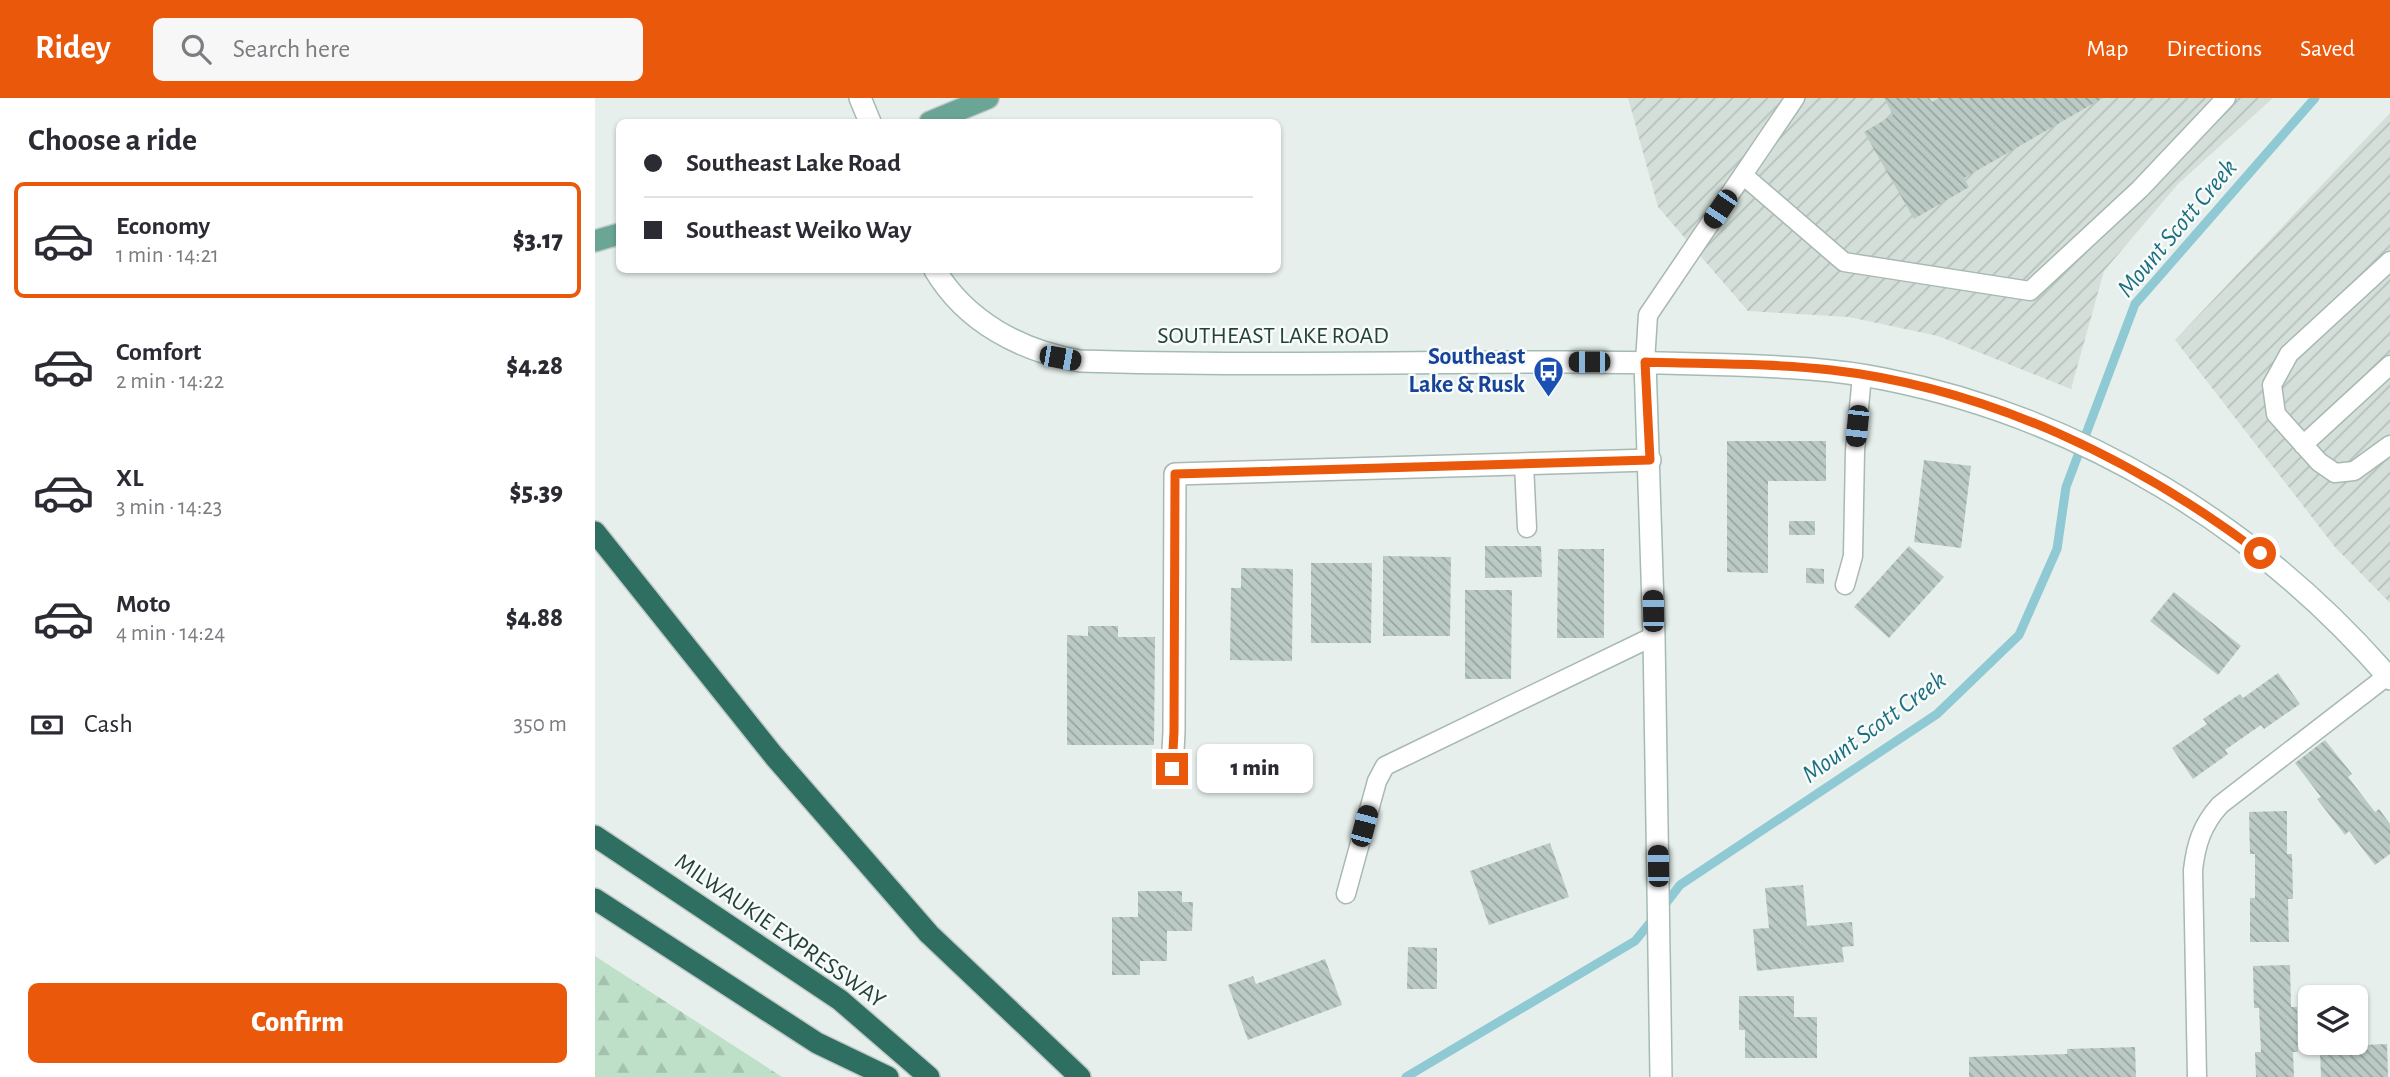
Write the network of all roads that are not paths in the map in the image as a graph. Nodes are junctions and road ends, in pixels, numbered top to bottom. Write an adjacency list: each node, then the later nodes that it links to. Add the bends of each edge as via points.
1 (860, 98): 5 (street)
2 (988, 98): 6 (main road)
3 (1795, 98): 7 (lane)
4 (2226, 98): 7 (lane, via 2140,189 2030,291 1845,262)
5 (869, 119)
6 (937, 119)
7 (1744, 175): 12 (lane, via 1649,315)
8 (616, 235): 9 (main road)
9 (595, 241)
10 (2390, 261): 16 (lane, via 2289,354 2271,385 2276,414)
11 (937, 273): 12 (street, SOUTHEAST LAKE ROAD, via 956,299 1000,334 1037,351 1080,361)
12 (1645, 362): 14 (street, SOUTHEAST LAKE ROAD, via 1789,367); 17 (street)
13 (2390, 365): 16 (lane)
14 (1862, 375): 21 (lane, via 1853,556); 23 (street, SOUTHEAST LAKE ROAD, via 1936,391 2035,423 2169,490 2275,565 2344,628)
15 (2390, 444): 16 (lane, via 2354,471 2335,473)
16 (2303, 445)
17 (1650, 460): 18 (street); 22 (street)
18 (1524, 464): 19 (lane); 24 (street, via 1175,474)
19 (1527, 528)
20 (595, 532): 30 (highway, via 774,756 929,934)
21 (1845, 585)
22 (1654, 636): 26 (lane, via 1385,766); 31 (street)
23 (2388, 677): 32 (lane, via 2220,805 2207,820 2195,847 2193,870)
24 (1172, 769)
25 (595, 836): 29 (highway, MILWAUKIE EXPRESSWAY, via 840,1000)
26 (1346, 894)
27 (595, 899): 28 (highway, via 817,1043)
28 (888, 1077)
29 (929, 1077)
30 (1080, 1077)
31 (1661, 1077)
32 (2197, 1077)

